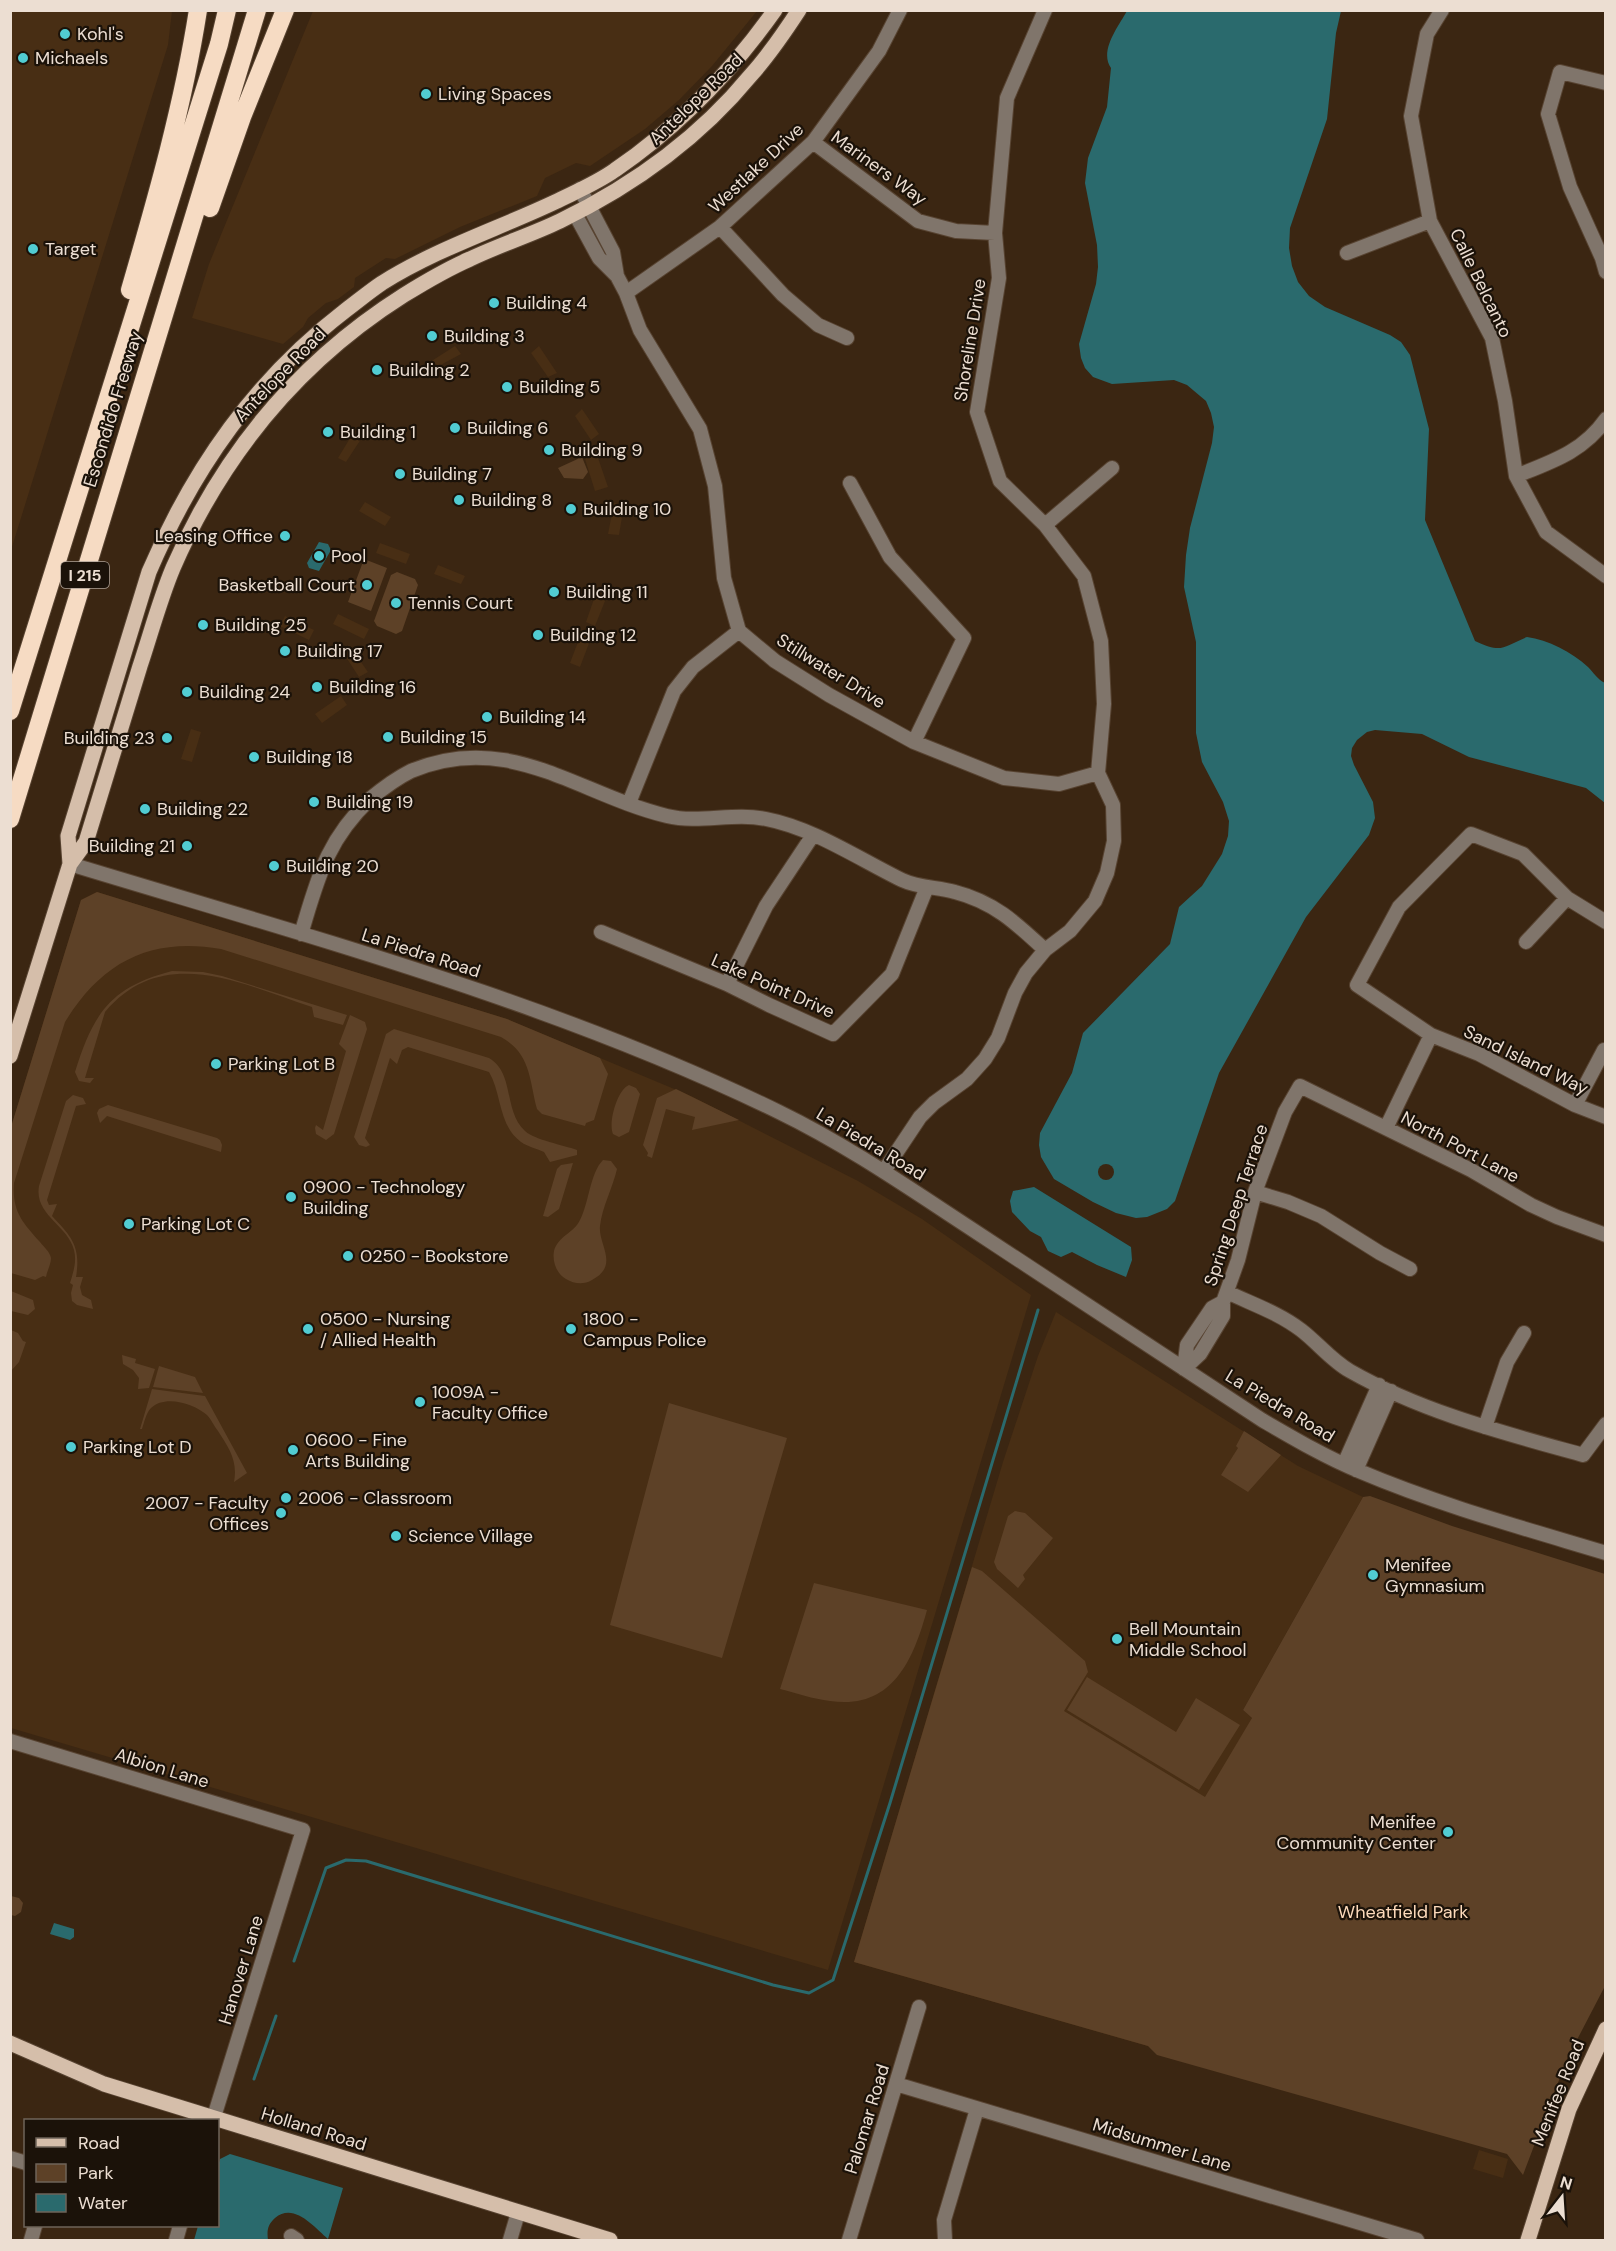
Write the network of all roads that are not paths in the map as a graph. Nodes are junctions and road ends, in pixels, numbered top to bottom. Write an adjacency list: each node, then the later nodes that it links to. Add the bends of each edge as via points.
1 (198, 10): 24 (highway, via 165,169 126,302)
2 (227, 10): 24 (highway, Escondido Freeway / I 215)
3 (257, 10): 25 (highway, Escondido Freeway / I 215)
4 (285, 10): 25 (highway, via 222,170 166,347)
5 (775, 10): 14 (main road, Antelope Road, via 723,78 692,108 614,171)
6 (787, 10): 11 (main road, via 777,28)
7 (799, 10): 11 (main road, Antelope Road)
8 (900, 10): 13 (street, Westlake Drive, via 879,51)
9 (1045, 10): 18 (street, Shoreline Drive, via 1007,98)
10 (1442, 10): 16 (street, Calle Belcanto, via 1427,34 1411,116)
11 (775, 46): 15 (main road, Antelope Road, via 751,77 694,133 657,163)
12 (1605, 83): 20 (street, via 1560,72 1548,114 1570,187)
13 (813, 142): 17 (street, Westlake Drive); 18 (street, Mariners Way, via 918,221 956,231)
14 (580, 189): 15 (street); 39 (main road, Antelope Road, via 429,256 382,283 291,356 220,439 165,533 149,572 68,836)
15 (582, 210): 22 (street, via 613,252 617,276); 39 (main road, Antelope Road, via 469,259 378,312 316,362 241,445 198,516 173,569 86,842)
16 (1430, 221): 19 (street); 28 (street, Calle Belcanto, via 1492,338)
17 (720, 227): 22 (street, Westlake Drive); 23 (street, via 783,295 818,325)
18 (995, 233): 30 (street, Shoreline Drive, via 999,278 977,412 1000,481)
19 (1347, 253)
20 (1604, 257): 21 (street)
21 (1605, 272)
22 (626, 292): 32 (street, via 640,330 700,429 715,486 724,578)
23 (848, 339)
24 (125, 345): 33 (highway, Escondido Freeway / I 215)
25 (146, 372): 37 (highway, Escondido Freeway / I 215)
26 (1605, 418): 28 (street, via 1595,434 1563,458)
27 (1112, 468): 30 (street)
28 (1516, 476): 31 (street, Calle Belcanto, via 1546,532)
29 (850, 483): 34 (street, via 890,557 964,639)
30 (1045, 525): 35 (street, Shoreline Drive, via 1084,576 1101,640 1104,704)
31 (1605, 576)
32 (739, 631): 34 (street, Stillwater Drive, via 775,661); 36 (street, via 693,667 674,691)
33 (10, 711)
34 (914, 742): 35 (street, Stillwater Drive, via 1004,778 1059,784)
35 (1098, 772): 46 (street, Shoreline Drive, via 1113,805 1114,840 1107,873 1095,901 1070,931)
36 (629, 803): 38 (street, via 668,816 700,820 762,818); 44 (street, via 539,767 507,759 473,757 411,771 381,790 353,816 335,840)
37 (10, 819)
38 (813, 835): 40 (street, via 906,882); 47 (street, via 766,906)
39 (70, 864): 44 (street, La Piedra Road); 50 (main road, Antelope Road)
40 (927, 887): 46 (street, via 954,891 994,906); 47 (street, Lake Point Drive, via 892,974 833,1034)
41 (1567, 898): 42 (street); 45 (street); 48 (street, Sand Island Way, via 1523,854 1471,834 1399,907 1357,985)
42 (1605, 922)
43 (601, 932): 47 (street, Lake Point Drive)
44 (301, 934): 55 (street, La Piedra Road, via 588,1029 782,1113)
45 (1526, 942)
46 (1045, 950): 55 (street, Shoreline Drive, via 1026,973 985,1059 920,1117)
47 (727, 984)
48 (1431, 1035): 52 (street, Sand Island Way, via 1479,1054); 54 (street)
49 (1604, 1050): 52 (street)
50 (10, 1056)
51 (1300, 1086): 54 (street, North Port Lane); 56 (street, Spring Deep Terrace, via 1285,1112)
52 (1575, 1105): 53 (street, Sand Island Way)
53 (1605, 1118)
54 (1386, 1128): 57 (street, North Port Lane, via 1557,1218)
55 (884, 1171): 61 (street, La Piedra Road)
56 (1255, 1192): 58 (street, via 1321,1216); 59 (street, Spring Deep Terrace)
57 (1605, 1234)
58 (1410, 1269)
59 (1225, 1297): 61 (street, Spring Deep Terrace, via 1223,1316 1200,1354); 62 (street, via 1276,1314 1348,1370)
60 (1524, 1333): 64 (street, via 1507,1362)
61 (1184, 1369): 65 (street, La Piedra Road, via 1262,1420)
62 (1385, 1388): 64 (street); 65 (street)
63 (1605, 1424): 64 (street, via 1583,1455)
64 (1485, 1427)
65 (1350, 1467): 66 (street, La Piedra Road, via 1462,1510)
66 (1605, 1553)
67 (10, 1741): 68 (street, Albion Lane)
68 (303, 1830): 75 (street, Hanover Lane)
69 (919, 2007): 72 (street, Palomar Road)
70 (1605, 2029): 83 (main road, Menifee Road, via 1569,2109)
71 (10, 2043): 74 (main road, Holland Road, via 104,2084)
72 (896, 2084): 73 (street, Midsummer Lane); 80 (street, Palomar Road)
73 (977, 2109): 81 (street, via 945,2220); 82 (street, Midsummer Lane)
74 (211, 2119)
75 (214, 2119)
76 (219, 2122): 77 (main road, Holland Road)
77 (518, 2212): 78 (street); 79 (main road, Holland Road)
78 (510, 2241)
79 (610, 2241)
80 (849, 2241)
81 (945, 2241)
82 (1417, 2241)
83 (1528, 2241)

